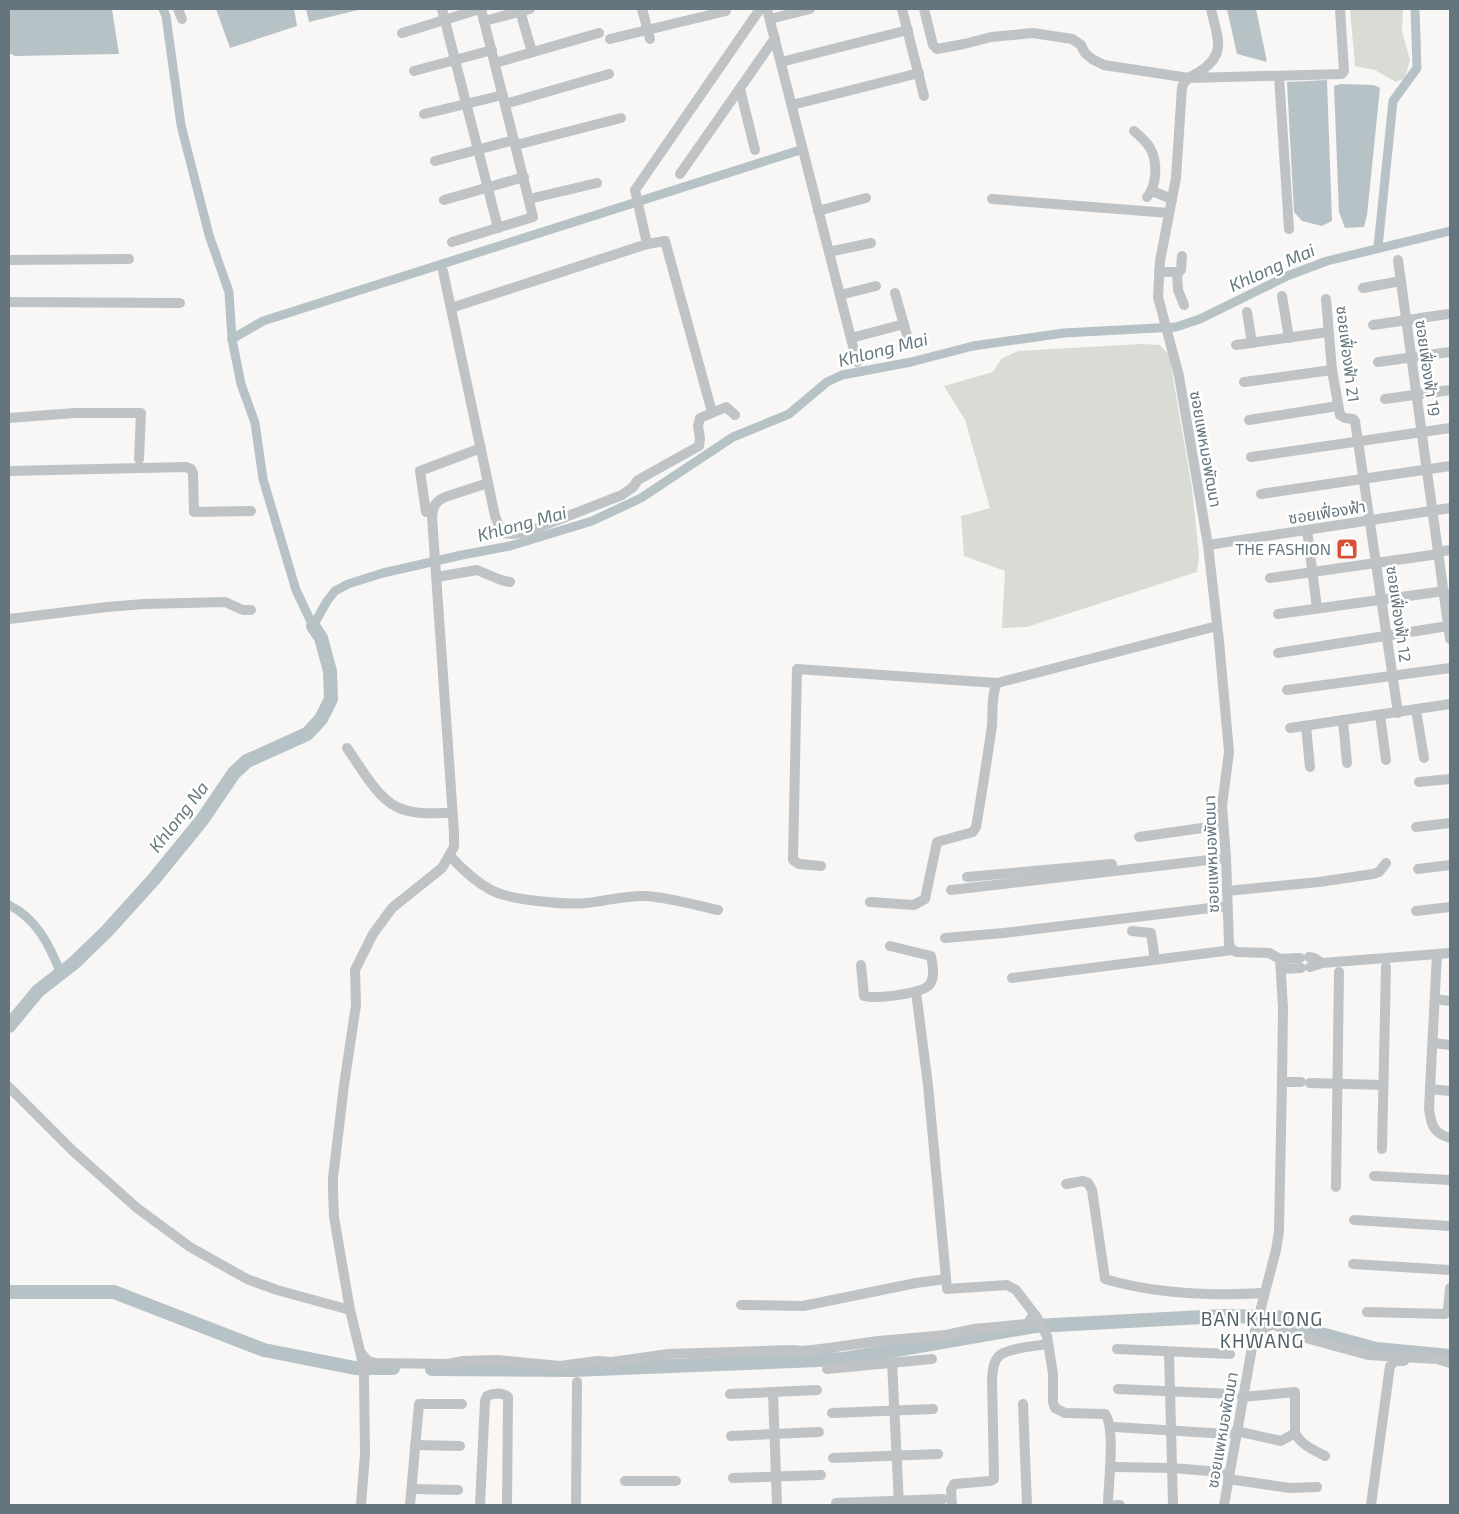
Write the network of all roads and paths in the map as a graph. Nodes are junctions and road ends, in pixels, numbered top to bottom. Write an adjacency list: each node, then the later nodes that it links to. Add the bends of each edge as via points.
1 (178, 9): 14 (street)
2 (442, 9): 16 (street)
3 (481, 9): 16 (street); 17 (street)
4 (642, 9): 21 (street)
5 (760, 9): 61 (street, via 635,190)
6 (768, 9): 15 (street)
7 (810, 9): 15 (street)
8 (902, 9): 18 (street)
9 (924, 9): 33 (street, via 933,45 937,49 1017,33 1054,36 1076,41 1082,45 1085,54 1104,65)
10 (1211, 9): 33 (street, via 1218,50 1213,61)
11 (1340, 9): 32 (street, via 1343,74)
12 (525, 10): 17 (street); 25 (street)
13 (726, 11): 21 (street)
14 (182, 19)
15 (770, 19): 22 (street)
16 (444, 20): 19 (street); 26 (street)
17 (484, 21): 24 (street)
18 (908, 30): 27 (street); 30 (street)
19 (402, 33)
20 (599, 33): 25 (street)
21 (649, 35): 23 (street)
22 (775, 38): 27 (street); 34 (street)
23 (610, 39)
24 (492, 50): 26 (street); 28 (street)
25 (532, 52): 28 (street)
26 (455, 60): 29 (street); 37 (street)
27 (781, 62): 38 (street)
28 (495, 63): 36 (street)
29 (414, 71)
30 (919, 73): 35 (street); 38 (street)
31 (609, 74): 36 (street)
32 (1279, 76): 33 (street); 58 (street)
33 (1189, 78): 51 (street, via 1182,87)
34 (740, 88): 44 (street); 46 (street)
35 (924, 96)
36 (504, 99): 37 (street); 42 (street)
37 (466, 104): 39 (street); 43 (street)
38 (792, 105): 55 (street)
39 (424, 114)
40 (621, 118): 42 (street)
41 (1134, 131): 51 (street, via 1152,153 1154,183 1149,194)
42 (515, 142): 43 (street); 47 (street)
43 (478, 150): 45 (street); 49 (street)
44 (755, 150)
45 (436, 161)
46 (680, 174)
47 (524, 177): 49 (street); 52 (street)
48 (597, 183): 52 (street)
49 (488, 188): 54 (street); 57 (street)
50 (866, 198): 55 (street)
51 (1173, 198): 56 (street)
52 (529, 199): 57 (street, via 534,217)
53 (992, 199): 56 (street)
54 (444, 200)
55 (818, 211): 62 (street)
56 (1169, 213): 68 (street)
57 (498, 228): 59 (street)
58 (1289, 229)
59 (452, 242)
60 (871, 243): 62 (street)
61 (647, 244): 80 (street); 102 (street, via 665,241)
62 (829, 252): 74 (street)
63 (1182, 256): 69 (street, via 1181,270)
64 (9, 260): 65 (street)
65 (129, 260)
66 (1398, 260): 70 (street, ซอยเฟื่องฟ้า 19)
67 (443, 271): 80 (street)
68 (1159, 272): 69 (street); 124 (street, ซอยแพหมอพัฒนา, via 1158,297 1178,376)
69 (1177, 273): 79 (street, via 1178,290)
70 (1401, 281): 72 (street); 83 (street, ซอยเฟื่องฟ้า 19)
71 (876, 286): 74 (street)
72 (1363, 288)
73 (895, 293): 84 (street)
74 (840, 295): 87 (street)
75 (1282, 296): 88 (street)
76 (1326, 299): 86 (street, ซอยเฟื่องฟ้า 21)
77 (9, 302): 78 (street)
78 (180, 303)
79 (1184, 305)
80 (451, 308): 109 (street)
81 (1247, 312): 89 (street)
82 (1448, 314): 83 (street)
83 (1406, 320): 85 (street); 93 (street, ซอยเฟื่องฟ้า 19)
84 (904, 324): 87 (street); 91 (street)
85 (1373, 325)
86 (1328, 332): 88 (street); 96 (street, ซอยเฟื่องฟ้า 21)
87 (850, 338): 94 (street)
88 (1288, 338): 89 (street)
89 (1252, 343): 90 (street)
90 (1236, 345)
91 (910, 346)
92 (1450, 352): 93 (street)
93 (1412, 357): 95 (street); 99 (street, ซอยเฟื่องฟ้า 19)
94 (856, 362)
95 (1378, 362)
96 (1332, 370): 97 (street); 101 (street, ซอยเฟื่องฟ้า 21)
97 (1244, 382)
98 (1450, 390): 99 (street)
99 (1417, 394): 100 (street); 107 (street, ซอยเฟื่องฟ้า 19)
100 (1385, 399)
101 (1338, 406): 105 (street); 108 (street, ซอยเฟื่องฟ้า 21, via 1342,417 1354,420)
102 (712, 412): 103 (street, via 726,408); 116 (street, via 699,421 699,446 638,480 622,495 527,532 502,533)
103 (735, 415)
104 (9, 418): 111 (street, via 75,413 141,414)
105 (1249, 420)
106 (1450, 428): 107 (street)
107 (1422, 432): 108 (street); 113 (street, ซอยเฟื่องฟ้า 19)
108 (1358, 442): 110 (street); 115 (street, ซอยเฟื่องฟ้า 21)
109 (481, 448): 116 (street); 121 (street, via 420,471)
110 (1251, 457)
111 (139, 459)
112 (1450, 466): 113 (street)
113 (1427, 469): 115 (street); 119 (street, ซอยเฟื่องฟ้า 19)
114 (9, 471): 120 (street, via 186,467 193,473 194,512)
115 (1363, 479): 117 (street); 122 (street, ซอยเฟื่องฟ้า 21)
116 (488, 483): 128 (street, via 445,497 434,505)
117 (1261, 494)
118 (1450, 508): 119 (street, ซอยเฟื่องฟ้า)
119 (1433, 510): 122 (street, ซอยเฟื่องฟ้า); 125 (street, ซอยเฟื่องฟ้า 19)
120 (251, 511)
121 (426, 512)
122 (1369, 521): 123 (street, ซอยเฟื่องฟ้า); 126 (street, ซอยเฟื่องฟ้า 12)
123 (1307, 530): 124 (street, ซอยเฟื่องฟ้า); 127 (street)
124 (1208, 544): 137 (street, ซอยแพหมอพัฒนา)
125 (1444, 552): 126 (street); 131 (street, ซอยเฟื่องฟ้า 19)
126 (1376, 563): 127 (street); 132 (street, ซอยเฟื่องฟ้า 12)
127 (1312, 571): 129 (street); 133 (street)
128 (436, 573): 130 (street, via 477,570); 160 (street)
129 (1270, 578)
130 (510, 582)
131 (1448, 591): 132 (street); 138 (street, ซอยเฟื่องฟ้า 19)
132 (1381, 599): 133 (street); 139 (street, ซอยเฟื่องฟ้า 12)
133 (1318, 608): 135 (street)
134 (251, 610): 136 (street, via 224,602 144,604)
135 (1278, 614)
136 (9, 619)
137 (1217, 626): 144 (street); 162 (street, ซอยแพหมอพัฒนา, via 1229,752 1222,796)
138 (1448, 626): 139 (street); 140 (street, ซอยเฟื่องฟ้า 19)
139 (1387, 635): 141 (street); 143 (street, ซอยเฟื่องฟ้า 12)
140 (1450, 639)
141 (1278, 653)
142 (1450, 668): 143 (street)
143 (1392, 675): 145 (street); 148 (street, ซอยเฟื่องฟ้า 12)
144 (997, 683): 168 (street, via 797,670 793,860 799,864); 174 (street, via 976,827 973,832 937,842 925,899 920,903)
145 (1287, 690)
146 (1450, 704): 147 (street)
147 (1416, 710): 148 (street); 154 (street)
148 (1398, 713): 149 (street)
149 (1380, 715): 150 (street); 155 (street)
150 (1343, 720): 151 (street); 156 (street)
151 (1306, 726): 152 (street); 157 (street)
152 (1290, 728)
153 (346, 748): 160 (street, via 384,799 398,808 417,813)
154 (1424, 758)
155 (1386, 760)
156 (1347, 763)
157 (1310, 767)
158 (1450, 779): 159 (street)
159 (1419, 782)
160 (452, 813): 166 (street, via 454,841)
161 (1450, 823): 163 (street)
162 (1223, 825): 164 (street); 165 (street, ซอยแพหมอพัฒนา)
163 (1416, 827)
164 (1139, 837)
165 (1226, 856): 171 (street); 172 (street); 173 (street, ซอยแพหมอพัฒนา)
166 (446, 862): 177 (street, via 460,867 504,896 561,904 647,896); 216 (street, via 392,908 372,934 355,970 356,1005 333,1178 334,1217)
167 (1386, 863): 173 (street, via 1373,874)
168 (821, 866)
169 (1450, 866): 170 (street)
170 (1418, 869)
171 (967, 877)
172 (951, 890)
173 (1227, 890): 175 (street, ซอยแพหมอพัฒนา)
174 (870, 902)
175 (1227, 906): 180 (street); 182 (street, ซอยแพหมอพัฒนา, via 1228,940)
176 (1450, 907): 178 (street)
177 (718, 910)
178 (1416, 911)
179 (1132, 931): 185 (street, via 1151,933)
180 (945, 938)
181 (890, 946): 191 (street, via 932,956 931,983 926,989)
182 (1232, 950): 185 (street); 187 (street, via 1269,953)
183 (1450, 953): 184 (street)
184 (1438, 954): 187 (street, via 1322,963 1314,958 1305,963); 192 (street)
185 (1155, 960): 190 (street)
186 (861, 964): 191 (street, via 864,996)
187 (1281, 964): 196 (street)
188 (1386, 967): 198 (street)
189 (1339, 972): 197 (street)
190 (1012, 978)
191 (916, 992): 212 (street)
192 (1435, 999): 193 (street); 194 (street)
193 (1450, 1001)
194 (1433, 1044): 195 (street); 200 (street)
195 (1450, 1045)
196 (1282, 1082): 197 (street); 214 (street, via 1279,1230)
197 (1337, 1084): 198 (street); 207 (street)
198 (1383, 1085): 203 (street)
199 (9, 1087): 216 (street, via 73,1151 137,1208 190,1247 247,1279)
200 (1430, 1088): 201 (street); 202 (street, via 1432,1125 1441,1135)
201 (1450, 1091)
202 (1450, 1138)
203 (1382, 1149)
204 (1374, 1176): 205 (street)
205 (1450, 1180)
206 (1066, 1184): 214 (street, via 1083,1181 1092,1190 1105,1279 1131,1287)
207 (1336, 1187)
208 (1354, 1220): 209 (street)
209 (1450, 1226)
210 (1353, 1264): 211 (street)
211 (1450, 1270)
212 (946, 1279): 215 (street, via 803,1306); 218 (street, via 947,1289 1011,1286)
213 (1450, 1288): 217 (street, via 1445,1314)
214 (1262, 1298): 219 (street, ซอยแพหมอพัฒนา)
215 (741, 1305)
216 (350, 1310): 223 (street)
217 (1367, 1312)
218 (1035, 1315): 220 (street); 223 (street, via 1027,1324 803,1351 668,1354 566,1365 498,1360 448,1364 376,1363 368,1362)
219 (1254, 1333): 227 (street, via 1272,1324 1302,1337 1368,1355 1439,1359); 235 (street, ซอยแพหมอพัฒนา)
220 (1047, 1340): 274 (street, via 1010,1351 996,1360 992,1378 994,1479 954,1484); 276 (street, via 1055,1408 1065,1413 1104,1414 1108,1420 1111,1446)
221 (1117, 1349): 222 (street)
222 (1169, 1352): 224 (street); 232 (street)
223 (360, 1354): 268 (street, via 364,1376 365,1454)
224 (1230, 1354)
225 (932, 1359): 226 (street)
226 (892, 1362): 228 (street); 239 (street)
227 (1450, 1365): 281 (street, via 1396,1361 1390,1366)
228 (827, 1369)
229 (576, 1382): 272 (street)
230 (1118, 1389): 232 (street)
231 (817, 1390): 233 (street)
232 (1170, 1391): 235 (street); 242 (street)
233 (772, 1392): 234 (street); 246 (street)
234 (730, 1394)
235 (1237, 1395): 244 (street, ซอยแพหมอพัฒนา); 245 (street, via 1295,1392)
236 (462, 1404): 248 (street, via 418,1404)
237 (1023, 1404): 275 (street)
238 (933, 1409): 239 (street)
239 (895, 1411): 240 (street); 251 (street)
240 (832, 1413)
241 (1115, 1427): 242 (street)
242 (1171, 1431): 244 (street); 255 (street)
243 (819, 1432): 246 (street)
244 (1231, 1433): 245 (street, via 1281,1442); 257 (street, ซอยแพหมอพัฒนา)
245 (1295, 1433): 252 (street, via 1306,1445)
246 (774, 1434): 247 (street); 258 (street)
247 (731, 1436)
248 (415, 1445): 249 (street); 263 (street)
249 (460, 1446)
250 (938, 1454): 251 (street)
251 (897, 1456): 253 (street); 267 (street)
252 (1326, 1456)
253 (833, 1458)
254 (1116, 1467): 255 (street)
255 (1172, 1468): 257 (street); 279 (street)
256 (821, 1475): 258 (street)
257 (1224, 1475): 262 (street, via 1290,1488); 280 (street, ซอยแพหมอพัฒนา)
258 (776, 1477): 259 (street); 273 (street)
259 (733, 1478)
260 (625, 1482): 261 (street)
261 (676, 1482)
262 (1317, 1486)
263 (412, 1488): 264 (street); 269 (street)
264 (458, 1490)
265 (943, 1499): 267 (street)
266 (836, 1503): 267 (street)
267 (899, 1503)
268 (361, 1505)
269 (410, 1505)
270 (480, 1505): 271 (street, via 485,1401 491,1394 503,1394 508,1400)
271 (507, 1505)
272 (576, 1505)
273 (778, 1505)
274 (952, 1505)
275 (1027, 1505)
276 (1108, 1505)
277 (1116, 1505): 278 (street)
278 (1120, 1505)
279 (1173, 1505)
280 (1224, 1505)
281 (1371, 1505)

